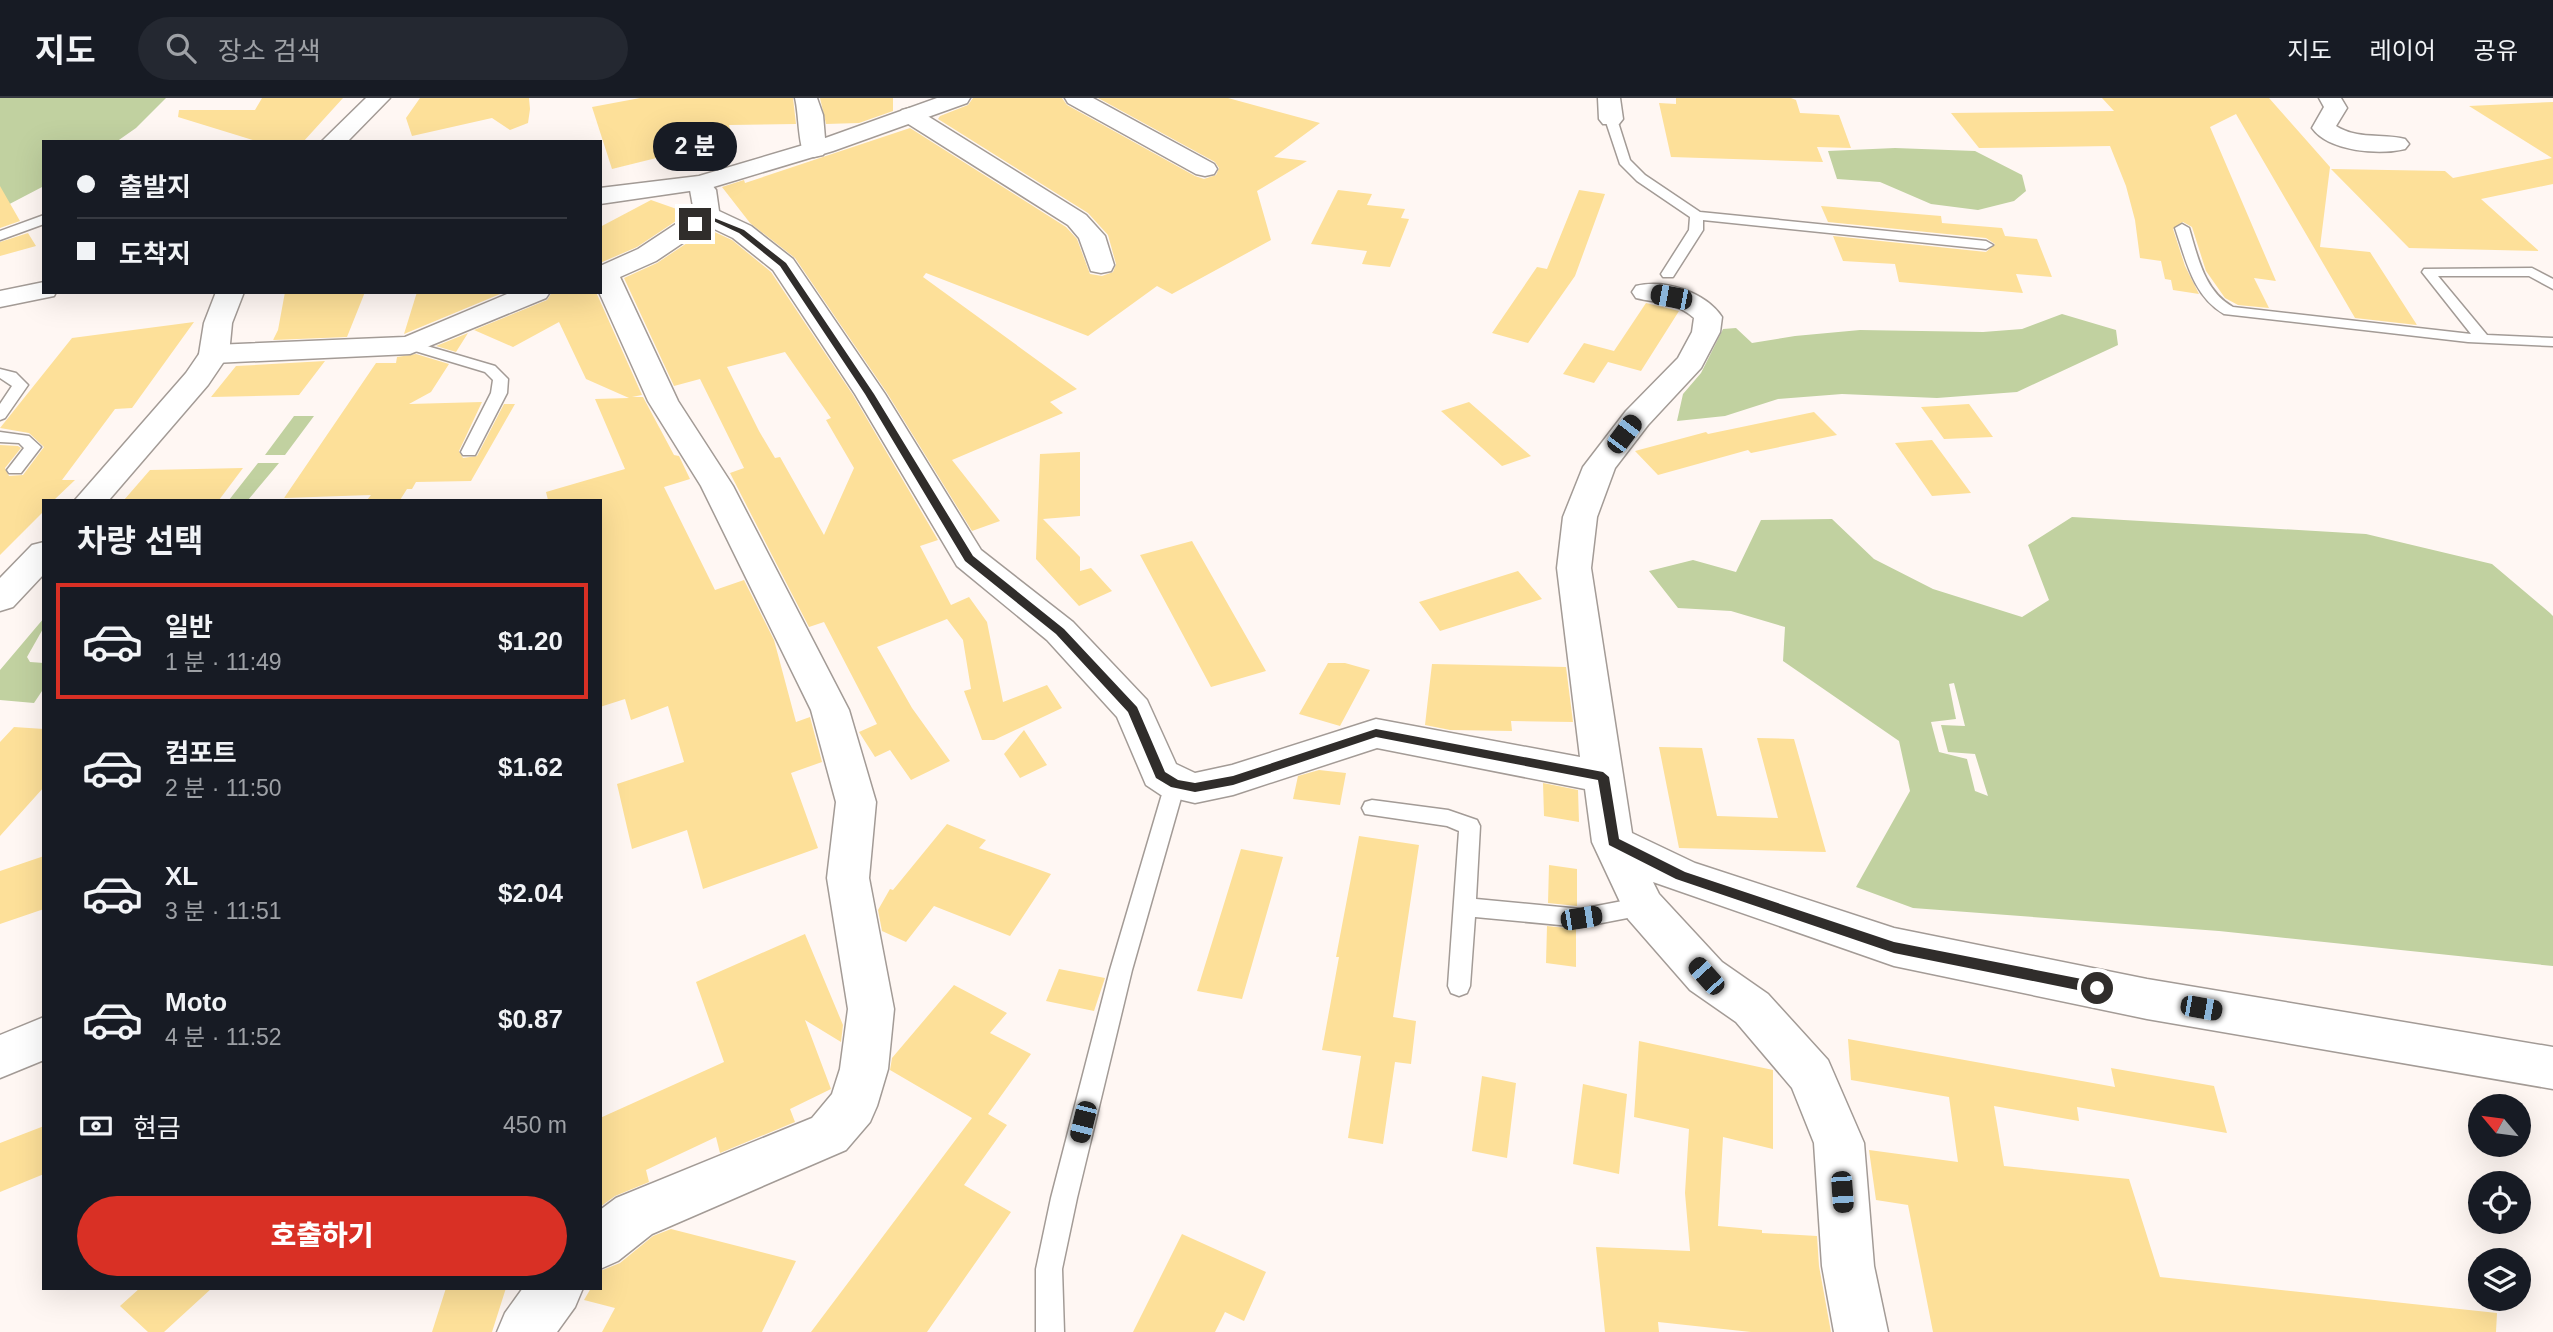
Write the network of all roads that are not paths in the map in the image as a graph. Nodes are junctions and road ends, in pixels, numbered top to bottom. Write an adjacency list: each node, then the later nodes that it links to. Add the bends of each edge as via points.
1 (379, 98): 8 (street)
2 (806, 98): 10 (street)
3 (959, 98): 7 (street)
4 (1076, 98): 11 (street)
5 (2330, 98): 9 (street, via 2336,108 2324,128 2336,138)
6 (1610, 108): 14 (lane, via 1624,161)
7 (910, 115): 10 (street); 19 (street, via 1077,220 1092,236)
8 (335, 140)
9 (2397, 144)
10 (814, 150): 13 (street)
11 (1205, 169)
12 (602, 195): 13 (street)
13 (704, 199): 20 (street, via 647,256); 40 (street, via 783,265 870,394 969,558 1060,631 1133,710 1160,774)
14 (1697, 216): 18 (lane); 21 (lane, via 1696,230)
15 (42, 220): 17 (lane)
16 (2182, 228): 27 (lane, via 2205,291 2229,311)
17 (0, 236)
18 (1986, 245)
19 (1101, 265)
20 (602, 275): 49 (street, via 663,401 717,486 830,710 856,802 848,878 871,1009 864,1069 853,1105 829,1134 634,1216)
21 (1657, 283): 39 (street, via 1701,307 1708,317 1691,362 1637,418 1599,467 1580,517 1574,569)
22 (2553, 285): 27 (lane, via 2532,272 2429,272)
23 (42, 291): 26 (street)
24 (229, 294): 30 (street, via 218,323)
25 (531, 294): 29 (street)
26 (2, 301)
27 (2483, 339): 28 (lane)
28 (2553, 342)
29 (410, 345): 30 (street); 34 (lane, via 491,369 501,379 499,393)
30 (214, 354): 36 (street)
31 (0, 373): 32 (lane, via 20,385)
32 (0, 415)
33 (0, 437): 35 (lane, via 23,439 33,447)
34 (469, 452)
35 (15, 470)
36 (92, 499)
37 (38, 563): 38 (street)
38 (0, 599)
39 (1603, 777): 40 (street, via 1376,733 1233,780 1195,788); 42 (street)
40 (1175, 784): 52 (lane, via 1121,971 1064,1198 1049,1269)
41 (1371, 807): 44 (lane, via 1448,818 1470,826)
42 (1613, 842): 43 (street); 48 (street, via 1681,876 1894,947 2147,999)
43 (1643, 906): 44 (lane, via 1581,918); 53 (street, via 1706,976 1752,1009 1811,1075 1839,1143 1848,1266)
44 (1465, 907): 45 (lane)
45 (1458, 986)
46 (42, 1039): 47 (street)
47 (0, 1057)
48 (2553, 1068)
49 (602, 1240)
50 (555, 1290): 51 (street)
51 (524, 1332)
52 (1049, 1332)
53 (1861, 1332)

